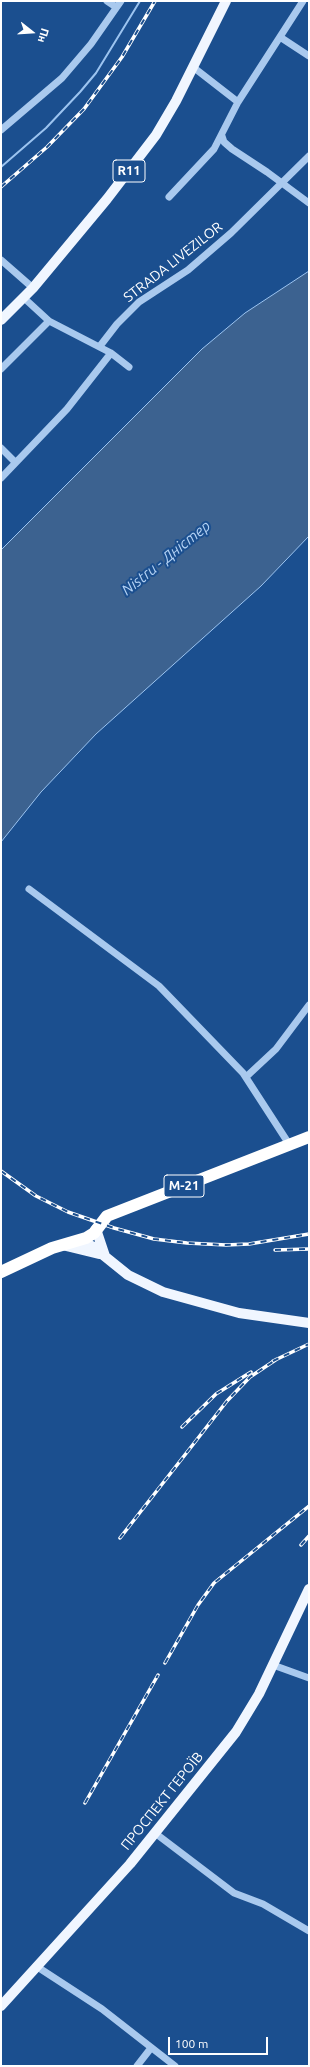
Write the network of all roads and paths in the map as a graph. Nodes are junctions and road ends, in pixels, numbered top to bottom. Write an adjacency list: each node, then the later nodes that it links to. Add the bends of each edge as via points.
1 (107, 1): 5 (street)
2 (121, 1): 5 (street)
3 (226, 1): 8 (main road, R11)
4 (303, 1): 6 (street)
5 (116, 7): 10 (street, via 91,44 62,78)
6 (280, 36): 7 (street); 9 (street)
7 (309, 56)
8 (193, 68): 9 (street); 17 (main road, R11, via 165,121 144,152)
9 (238, 102): 11 (street)
10 (1, 130)
11 (222, 136): 13 (street, via 224,142 232,149); 14 (street, via 200,165)
12 (309, 156): 13 (street, STRADA LIVEZILOR)
13 (281, 183): 15 (street); 21 (street, STRADA LIVEZILOR, via 231,233 195,263 139,302)
14 (169, 197)
15 (309, 203)
16 (1, 260): 17 (street)
17 (33, 288): 18 (main road, R11)
18 (24, 298): 19 (main road, R11); 20 (street)
19 (1, 320)
20 (49, 321): 21 (street); 24 (street)
21 (100, 346): 22 (street)
22 (111, 353): 23 (street); 26 (street, via 77,397)
23 (129, 367)
24 (1, 368)
25 (1, 448): 26 (street)
26 (15, 462): 27 (street)
27 (1, 478)
28 (29, 889): 30 (street, via 159,986)
29 (309, 1005): 30 (street, via 276,1048)
30 (246, 1077): 32 (street)
31 (309, 1137): 32 (highway, М-21)
32 (290, 1144): 33 (highway, М-21, via 107,1216)
33 (96, 1229): 34 (highway, М-21); 36 (main road)
34 (82, 1239): 35 (highway, М-21); 36 (main road)
35 (62, 1245): 36 (main road); 37 (highway, М-21)
36 (105, 1256): 38 (main road, via 128,1275 163,1292 239,1313)
37 (1, 1272)
38 (309, 1322)
39 (309, 1589): 40 (main road, ПРОСПЕКТ ГЕРОЇВ)
40 (273, 1665): 41 (street); 42 (main road, ПРОСПЕКТ ГЕРОЇВ, via 260,1694 236,1732)
41 (309, 1678)
42 (155, 1833): 43 (street, via 234,1893 263,1904); 44 (main road, ПРОСПЕКТ ГЕРОЇВ, via 130,1864)
43 (309, 1931)
44 (36, 1966): 45 (main road, ПРОСПЕКТ ГЕРОЇВ); 46 (street, via 102,2009)
45 (1, 2006)
46 (151, 2048): 47 (street); 48 (street)
47 (137, 2066)
48 (175, 2066)

